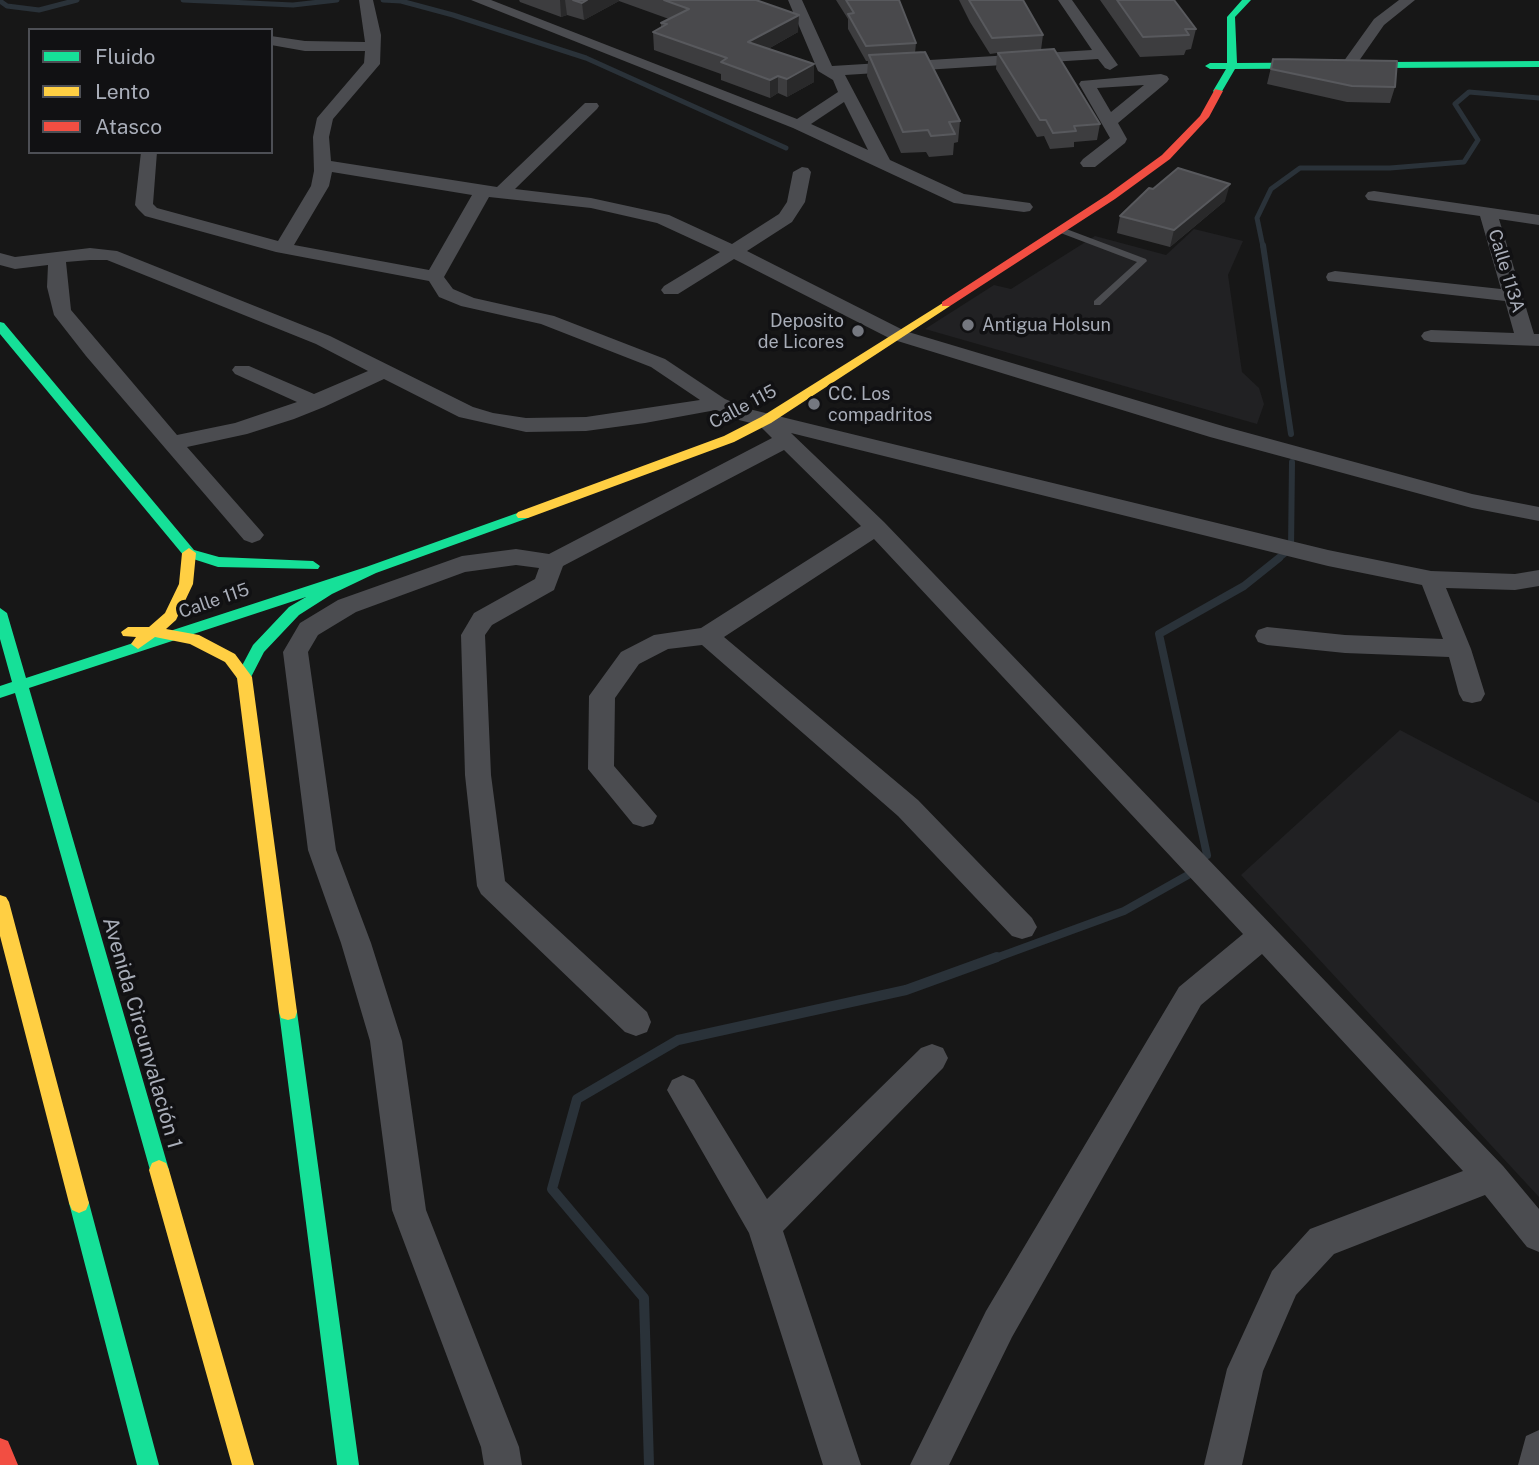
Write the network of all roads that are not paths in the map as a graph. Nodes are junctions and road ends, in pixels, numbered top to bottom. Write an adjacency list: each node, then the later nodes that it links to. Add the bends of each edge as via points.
1 (366, 0): 10 (street)
2 (478, 0): 21 (street)
3 (794, 0): 16 (street)
4 (1065, 0): 11 (street)
5 (1227, 0): 8 (main road)
6 (1247, 0): 15 (main road, Calle 115, via 1231,17)
7 (1408, 0): 13 (street, via 1379,22)
8 (1216, 13)
9 (273, 40): 10 (street, via 305,46)
10 (373, 47): 25 (street, via 372,64 325,118)
11 (1102, 54): 16 (street); 17 (street)
12 (1539, 64): 13 (main road)
13 (1349, 65): 15 (main road)
14 (1207, 66): 15 (main road)
15 (1232, 66): 33 (main road, Calle 115, via 1204,117 1166,157)
16 (826, 71): 18 (street, via 839,77)
17 (1121, 82): 20 (street, via 1087,84); 20 (street, via 1161,79)
18 (847, 93): 21 (street); 24 (street)
19 (591, 106): 28 (street)
20 (1109, 122): 23 (street, via 1119,139)
21 (799, 125): 24 (street)
22 (149, 154): 35 (street, via 144,205 151,212)
23 (1089, 163)
24 (883, 164): 30 (street, via 960,200)
25 (323, 165): 28 (street); 35 (street, via 320,186)
26 (802, 172): 36 (street, via 796,202 786,218)
27 (1118, 172): 34 (main road)
28 (492, 192): 36 (street, via 591,203 663,219); 39 (street)
29 (1374, 196): 31 (street)
30 (1024, 207)
31 (1488, 212): 32 (street, Calle 113A); 42 (street, Calle 113A)
32 (1539, 220)
33 (1061, 230): 43 (lane, via 1143,261); 45 (main road, Calle 115)
34 (1019, 237)
35 (283, 248): 39 (street)
36 (734, 252): 41 (street); 45 (street)
37 (57, 257): 38 (street, via 15,263); 49 (street, via 110,255); 53 (street, via 61,311)
38 (0, 259)
39 (435, 277): 51 (street, via 446,293 547,320 658,363)
40 (1335, 277): 42 (street)
41 (671, 290)
42 (1513, 296): 47 (street, Calle 113A)
43 (1097, 303)
44 (0, 326): 57 (main road)
45 (882, 328): 51 (main road, Calle 115); 54 (street, via 1218,432 1472,501)
46 (1431, 336): 47 (street)
47 (1533, 340)
48 (242, 370): 50 (street)
49 (386, 370): 50 (street); 51 (street, via 466,412 526,425)
50 (317, 403): 53 (street, via 239,429)
51 (743, 411): 52 (street); 59 (main road, Calle 115, via 729,439); 61 (street, via 1261,543)
52 (788, 439): 55 (street); 58 (street)
53 (172, 443): 56 (street)
54 (1539, 514)
55 (876, 527): 68 (street); 80 (street)
56 (252, 535)
57 (189, 553): 62 (main road, Calle 115, via 237,564 320,564); 65 (main road, via 186,584)
58 (552, 562): 81 (street, via 546,584 483,619 473,635 478,775 491,886); 93 (street, via 516,557 462,564 347,606 309,628 295,652 322,850 386,1041 409,1210)
59 (371, 570): 67 (main road, Calle 115); 74 (main road, via 294,611 258,649)
60 (1539, 578): 61 (street, via 1516,582)
61 (1431, 579): 71 (street)
62 (275, 580)
63 (197, 607): 65 (main road, Calle 115)
64 (0, 613): 91 (main road, Avenida Circunvalación 1)
65 (171, 616): 66 (main road); 66 (main road, Calle 115, via 122,633)
66 (155, 632): 67 (main road); 70 (main road)
67 (175, 635): 70 (main road, Calle 115); 74 (main road, via 194,639 230,658)
68 (707, 636): 77 (street, via 663,641 629,658 602,696 601,769); 79 (street, via 908,808)
69 (1267, 636): 71 (street)
70 (133, 648): 75 (main road, Calle 115)
71 (1459, 649): 76 (street)
72 (26, 664): 73 (main road)
73 (0, 673)
74 (244, 677): 92 (main road)
75 (0, 692)
76 (1472, 694)
77 (643, 817)
78 (0, 902): 90 (main road)
79 (1022, 927)
80 (1263, 935): 84 (street); 95 (street, via 1190,996 999,1324)
81 (636, 1022)
82 (932, 1058): 85 (street)
83 (683, 1090): 85 (street)
84 (1491, 1177): 86 (street); 96 (street, via 1322,1241 1284,1283 1245,1369)
85 (764, 1226): 94 (street)
86 (1539, 1236)
87 (0, 1449): 89 (main road)
88 (1539, 1449): 97 (street)
89 (7, 1465)
90 (148, 1465)
91 (243, 1465)
92 (348, 1465)
93 (503, 1465)
94 (842, 1465)
95 (929, 1465)
96 (1223, 1465)
97 (1537, 1465)

